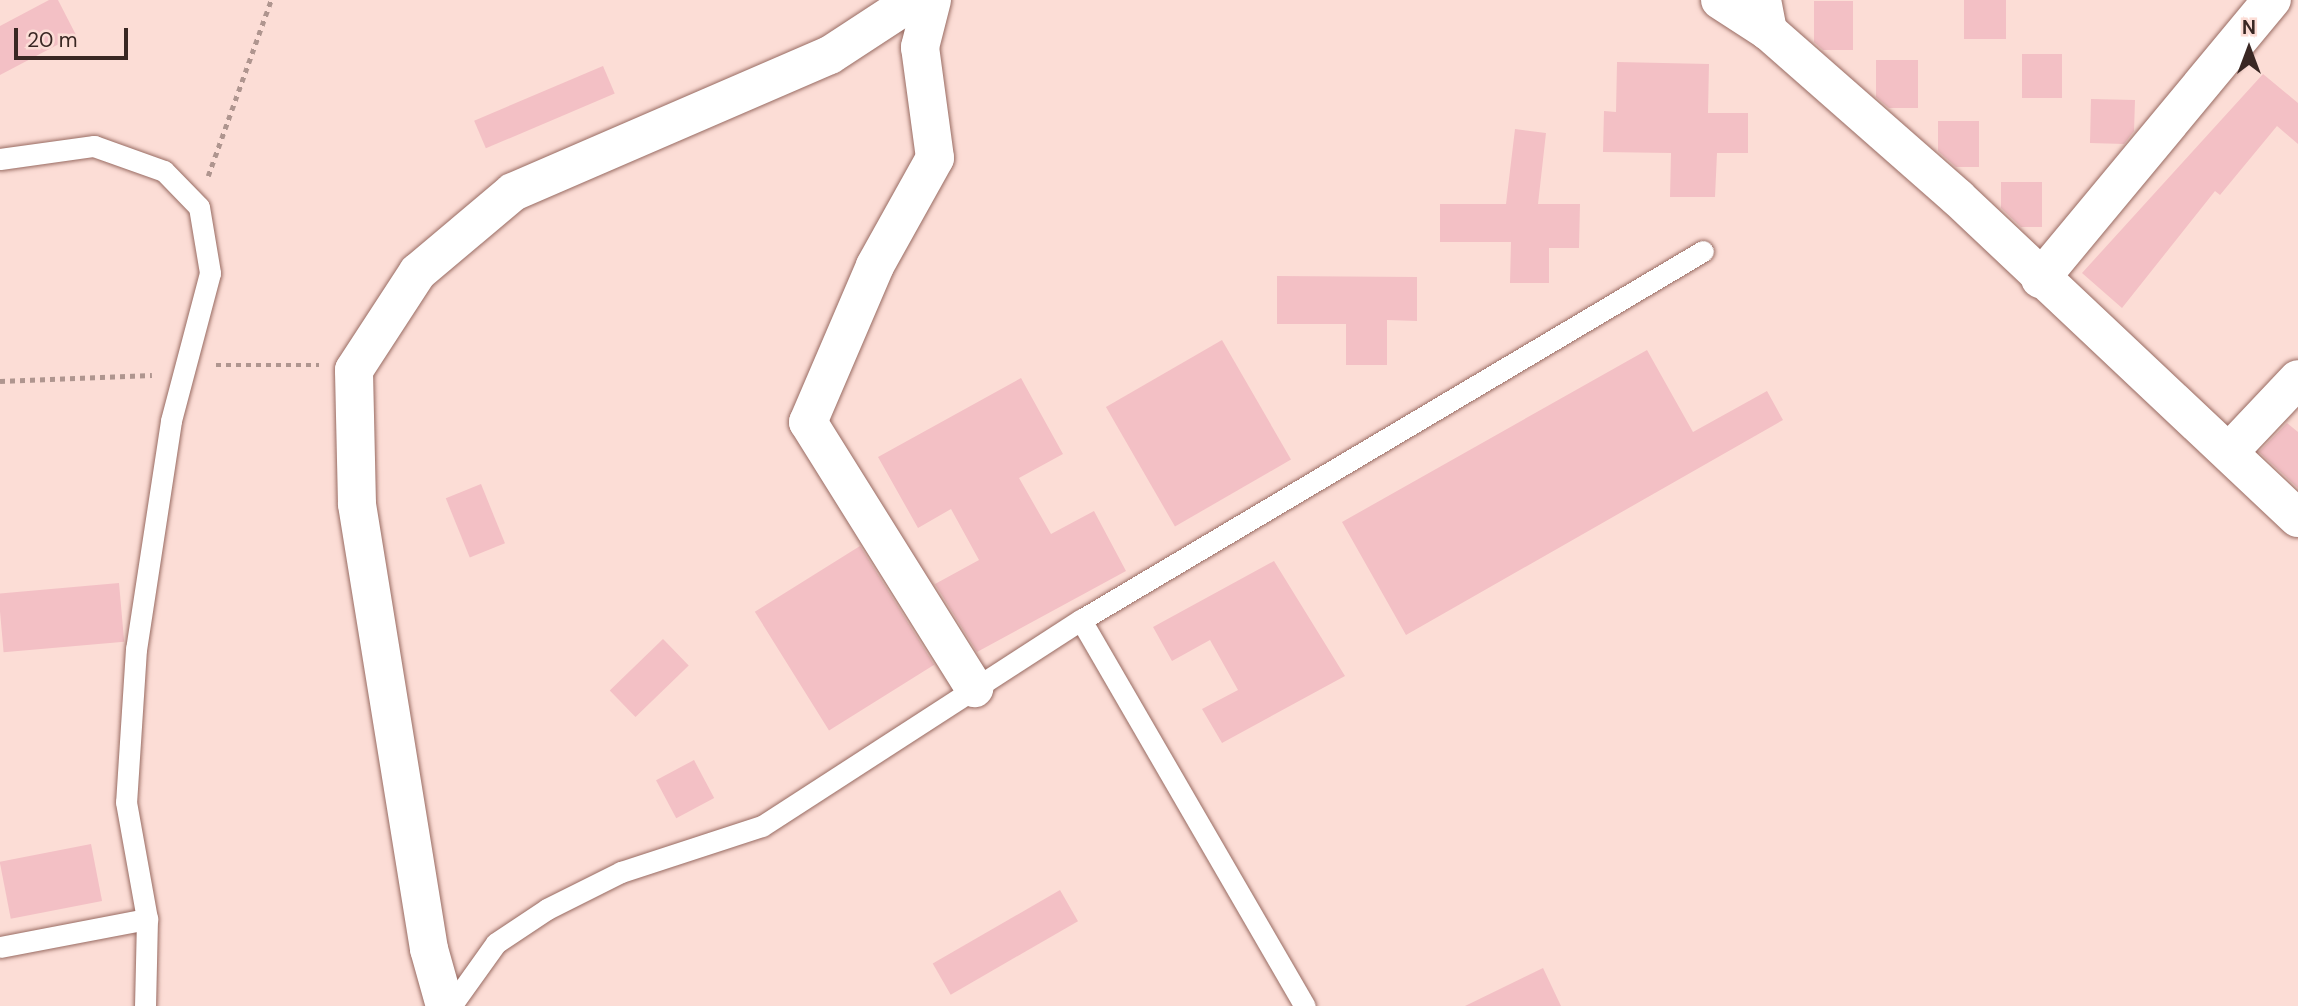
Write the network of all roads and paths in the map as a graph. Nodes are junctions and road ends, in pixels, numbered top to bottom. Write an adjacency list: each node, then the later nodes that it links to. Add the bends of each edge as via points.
1 (271, 0): 8 (path)
2 (914, 0): 19 (street, via 831,55 513,192 418,272 354,370 357,504 429,949)
3 (932, 0): 15 (street, via 920,47 935,158 876,266 808,422)
4 (1720, 0): 6 (street)
5 (2272, 0): 10 (street)
6 (1765, 15): 10 (street)
7 (0, 159): 8 (lane, via 94,146 164,171)
8 (199, 207): 16 (lane, via 210,273 171,421 136,649 125,802)
9 (1703, 251): 14 (lane)
10 (2040, 279): 12 (street)
11 (2298, 379): 12 (street)
12 (2230, 452): 13 (street)
13 (2298, 518)
14 (1081, 620): 15 (lane); 21 (lane)
15 (974, 688): 20 (lane, via 762,826 621,872 547,909 496,943)
16 (147, 919): 17 (lane); 18 (lane)
17 (0, 947)
18 (145, 1006)
19 (445, 1006)
20 (451, 1006)
21 (1305, 1006)

